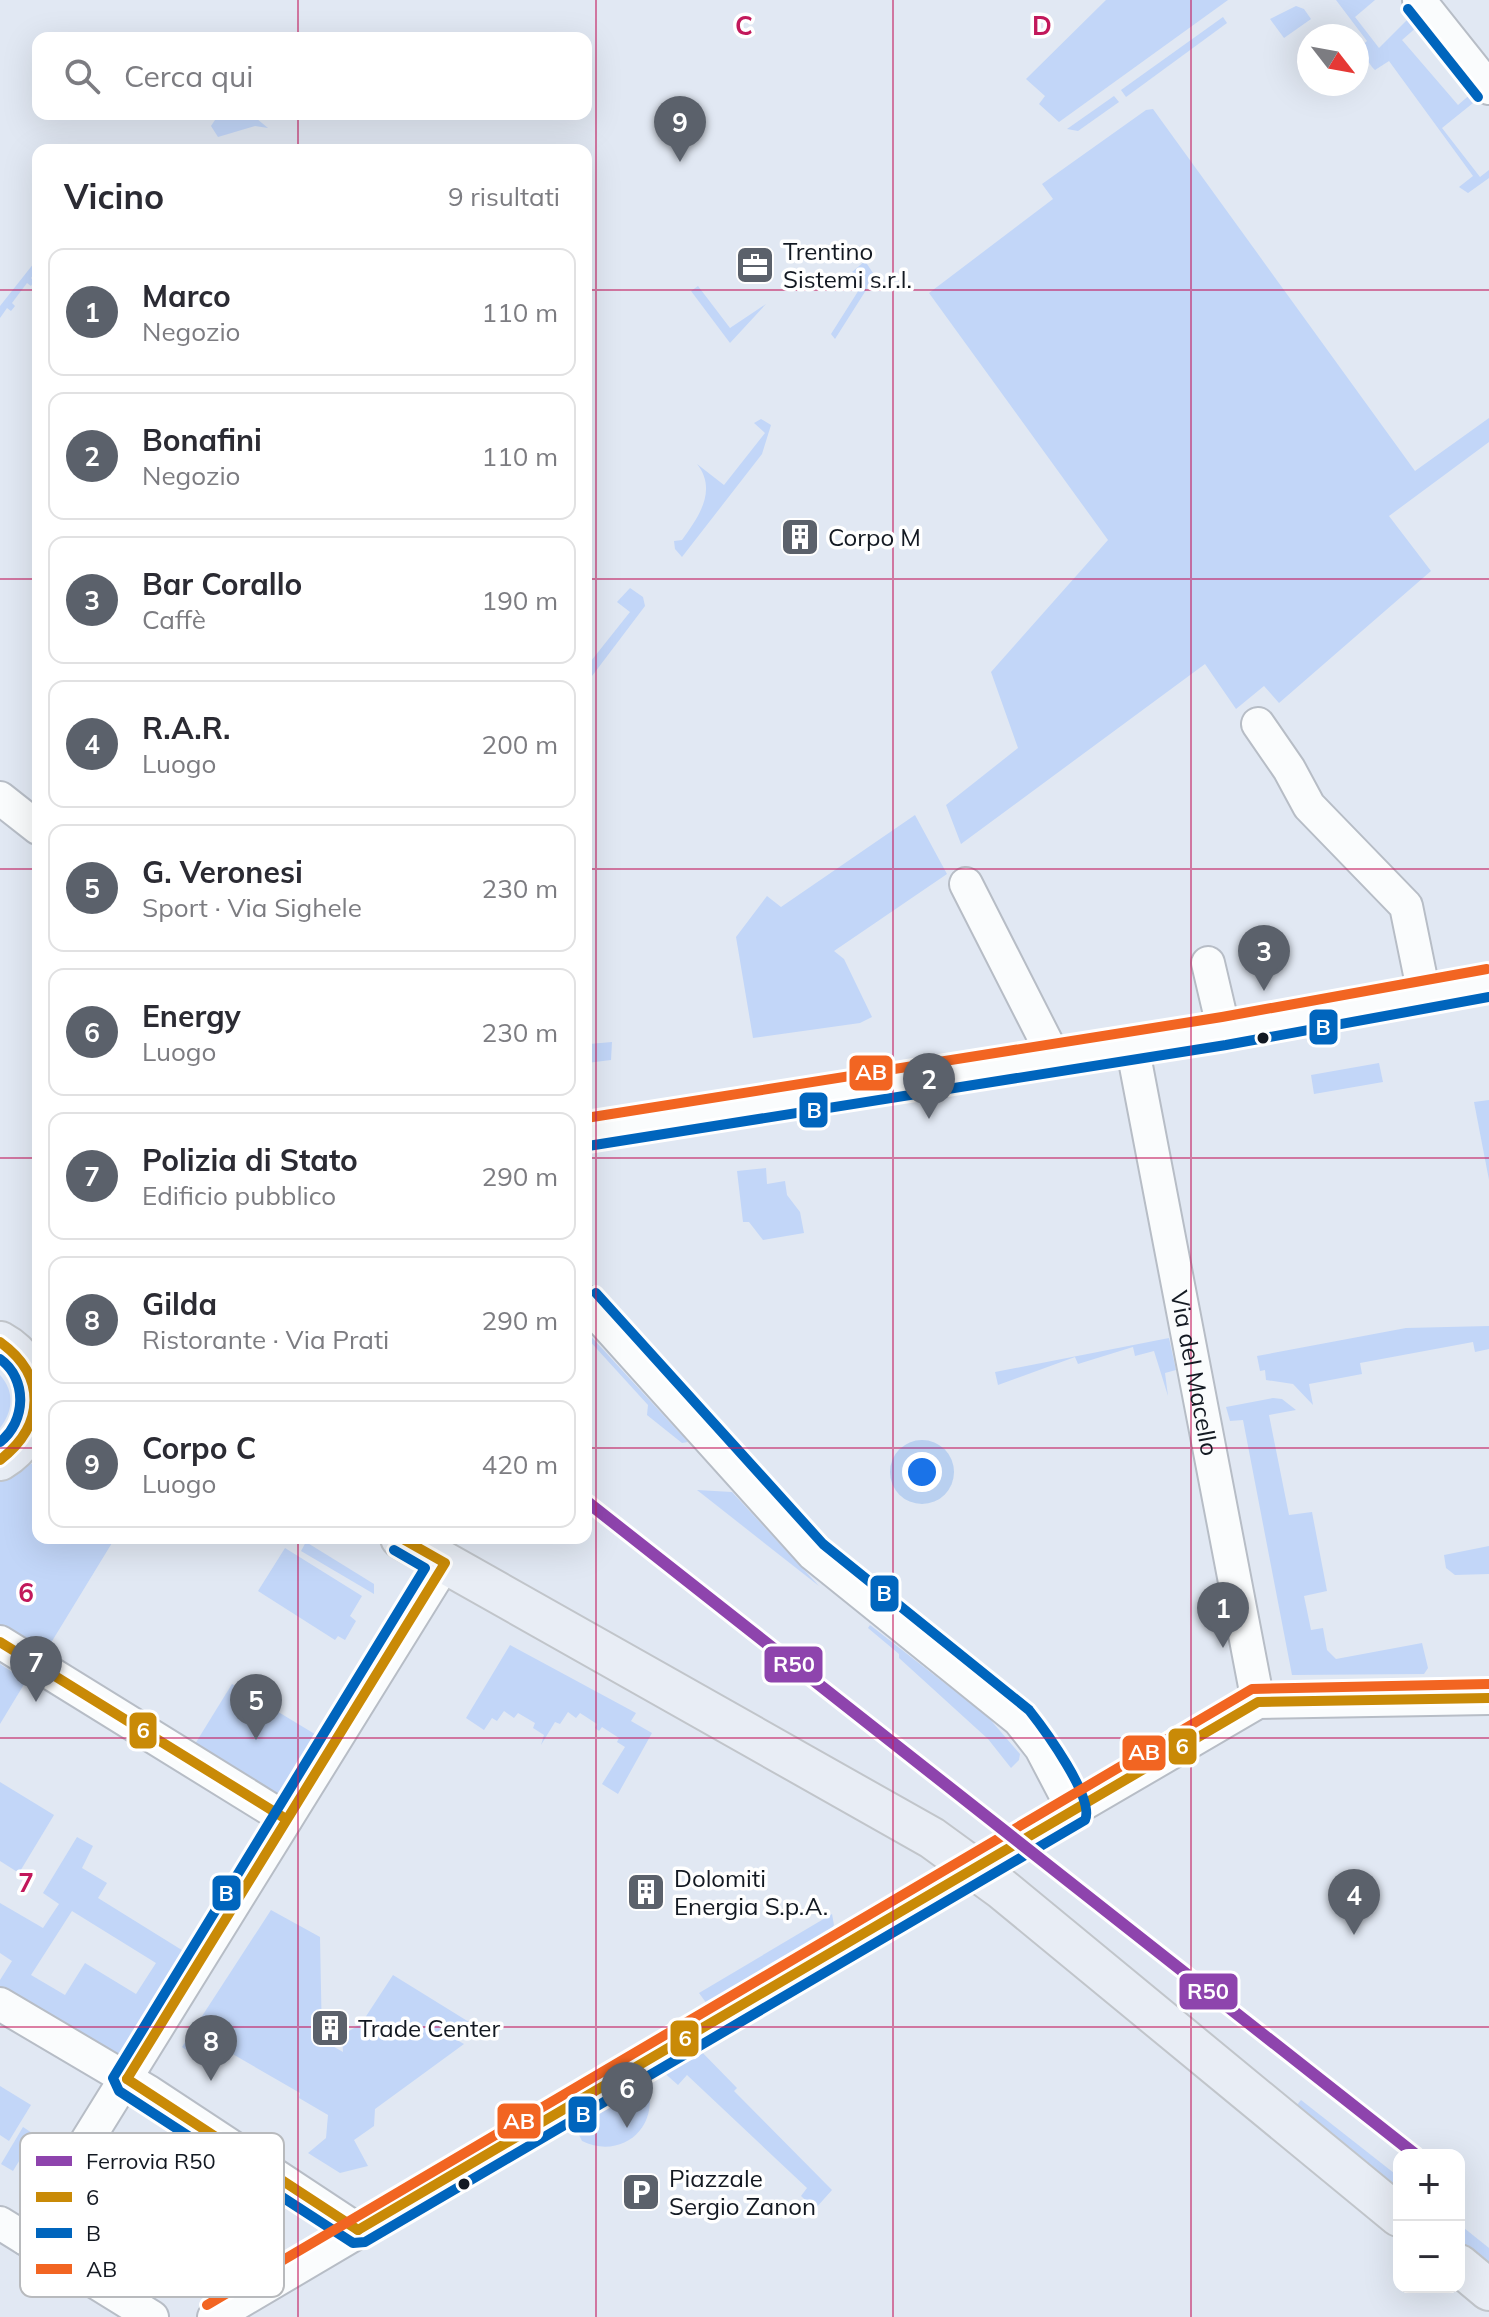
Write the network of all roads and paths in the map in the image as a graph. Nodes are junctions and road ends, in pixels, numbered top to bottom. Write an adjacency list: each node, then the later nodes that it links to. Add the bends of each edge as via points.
1 (1419, 0): 2 (street)
2 (1489, 88)
3 (1258, 724): 9 (street, via 1309,806 1406,906)
4 (0, 798): 5 (street)
5 (32, 823)
6 (966, 884): 12 (street)
7 (1208, 963): 10 (street)
8 (1489, 983): 9 (street)
9 (1424, 994): 10 (street)
10 (1224, 1031): 11 (street)
11 (1132, 1045): 12 (street); 23 (street, Via del Macello)
12 (1054, 1057): 13 (street)
13 (592, 1131)
14 (592, 1309): 24 (street, via 813,1554 1019,1720 1041,1748)
15 (0, 1342): 16 (main road)
16 (32, 1368)
17 (32, 1421): 18 (main road)
18 (21, 1443)
19 (412, 1544): 20 (main road)
20 (445, 1563): 25 (street); 33 (main road, via 932,1838 1002,1889)
21 (0, 1642): 25 (street)
22 (1489, 1698): 23 (street)
23 (1258, 1702): 24 (street)
24 (1074, 1811): 26 (street)
25 (286, 1819): 29 (street)
26 (1037, 1831)
27 (956, 1879): 34 (street)
28 (0, 2004): 29 (street)
29 (127, 2079): 30 (street); 31 (street)
30 (86, 2133)
31 (210, 2133)
32 (284, 2182): 34 (street)
33 (1393, 2211)
34 (358, 2230): 36 (street)
35 (1465, 2270): 37 (main road)
36 (284, 2275)
37 (1489, 2290)
38 (110, 2297): 40 (street)
39 (247, 2297): 41 (street)
40 (132, 2312)
41 (214, 2317)

